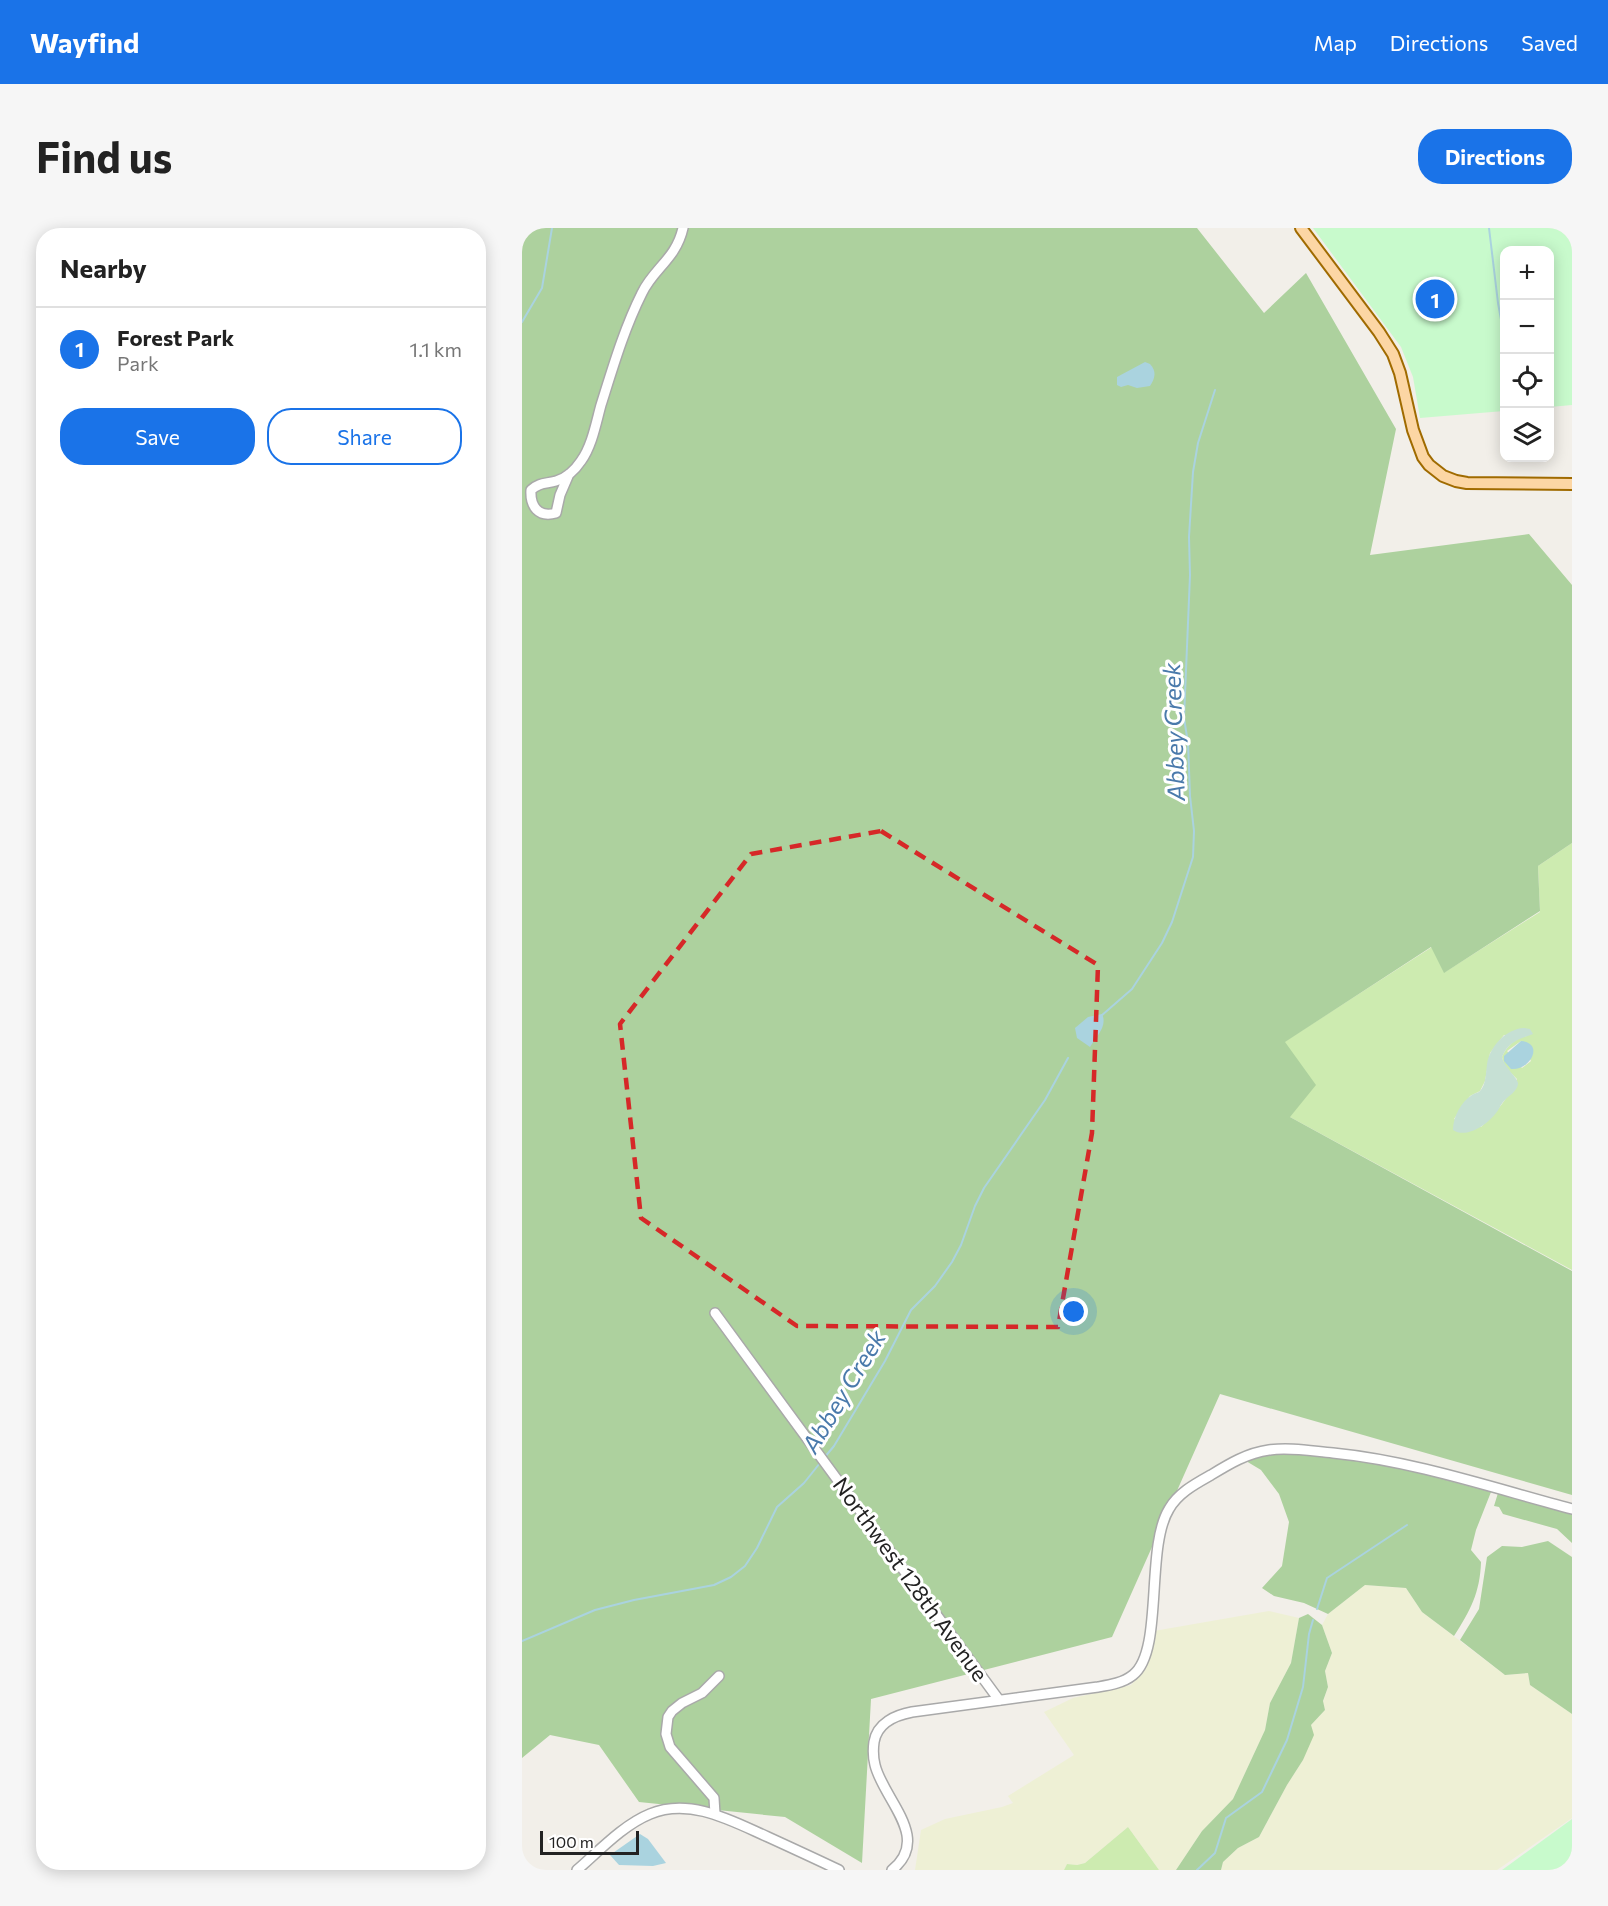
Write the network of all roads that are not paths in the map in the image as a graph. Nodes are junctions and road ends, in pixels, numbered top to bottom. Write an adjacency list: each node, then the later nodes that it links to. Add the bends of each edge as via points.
1 (683, 228): 3 (street, via 676,249 643,291 620,344 587,453)
2 (1300, 228): 4 (main road, via 1393,354 1416,441 1436,471 1450,480 1467,483)
3 (569, 474): 3 (street, via 556,481 538,483 531,490 532,505 537,511 555,513)
4 (1572, 484)
5 (715, 1313): 8 (street, Northwest 128th Avenue)
6 (1572, 1509): 8 (street, via 1388,1460 1288,1449 1244,1456 1185,1491 1169,1508 1159,1539 1146,1655 1133,1675 1107,1685)
7 (718, 1676): 9 (street, via 702,1693 672,1711 667,1724 668,1742 714,1798)
8 (999, 1700): 13 (street, via 904,1713 877,1732 875,1765 907,1835 905,1854)
9 (715, 1814): 10 (street); 11 (street, via 688,1808 649,1814)
10 (822, 1866): 12 (street)
11 (577, 1870)
12 (839, 1870)
13 (892, 1870)

